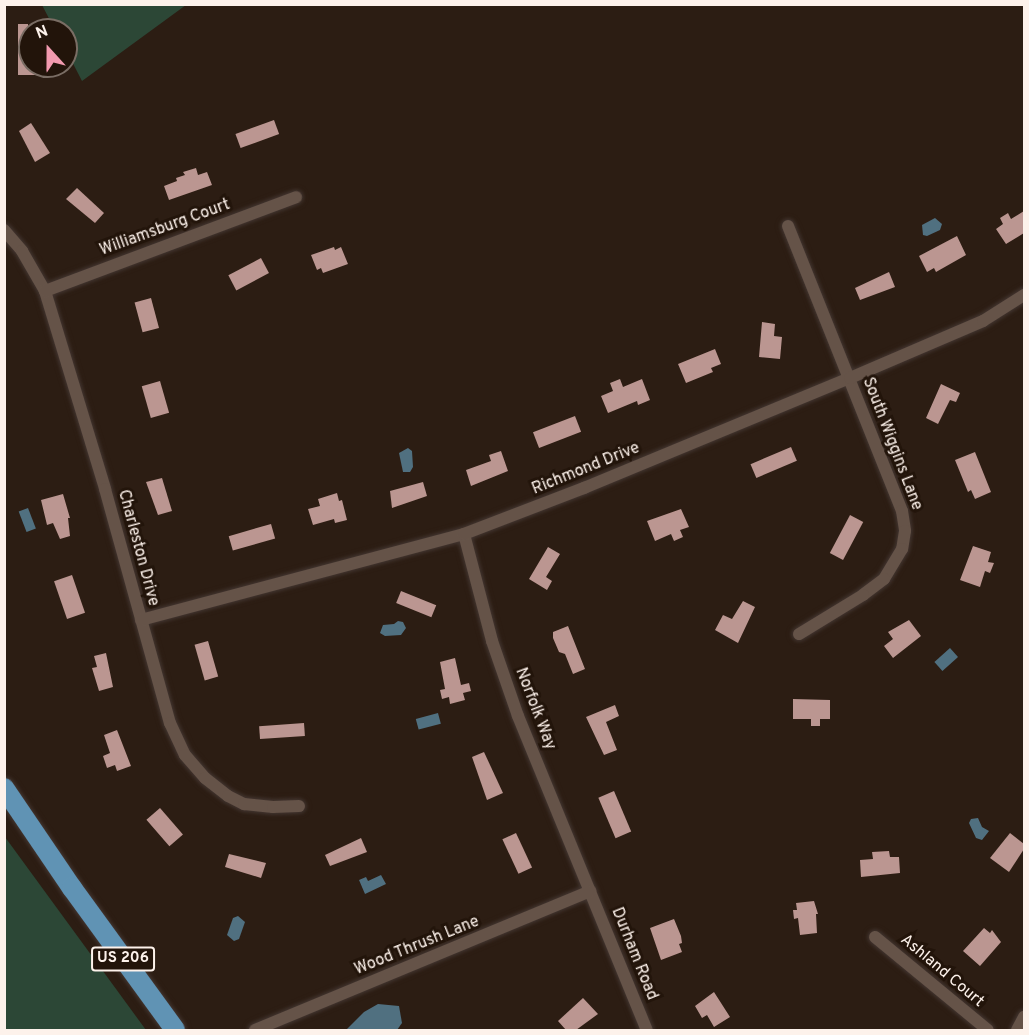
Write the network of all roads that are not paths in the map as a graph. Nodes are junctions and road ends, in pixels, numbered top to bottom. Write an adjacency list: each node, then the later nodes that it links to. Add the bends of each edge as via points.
1 (296, 197): 4 (street, Williamsburg Court)
2 (788, 226): 6 (street, South Wiggins Lane)
3 (4, 230): 4 (street, Charleston Drive, via 22,251)
4 (45, 291): 8 (street, Charleston Drive)
5 (1024, 295): 6 (street, Richmond Drive, via 983,321)
6 (850, 378): 7 (street, Richmond Drive); 9 (street, South Wiggins Lane, via 902,511 902,549 884,579)
7 (464, 534): 8 (street, Richmond Drive); 12 (street, Norfolk Way, via 492,641 518,716)
8 (141, 620): 11 (street, Charleston Drive, via 170,723 185,755 228,796 244,804)
9 (799, 634)
10 (4, 788): 15 (highway, US 206)
11 (299, 806)
12 (590, 891): 16 (street, Wood Thrush Lane); 17 (street, Durham Road)
13 (875, 937): 18 (street, Ashland Court)
14 (1024, 1017): 19 (street)
15 (175, 1030)
16 (255, 1030)
17 (647, 1030)
18 (988, 1030)
19 (1017, 1030)

